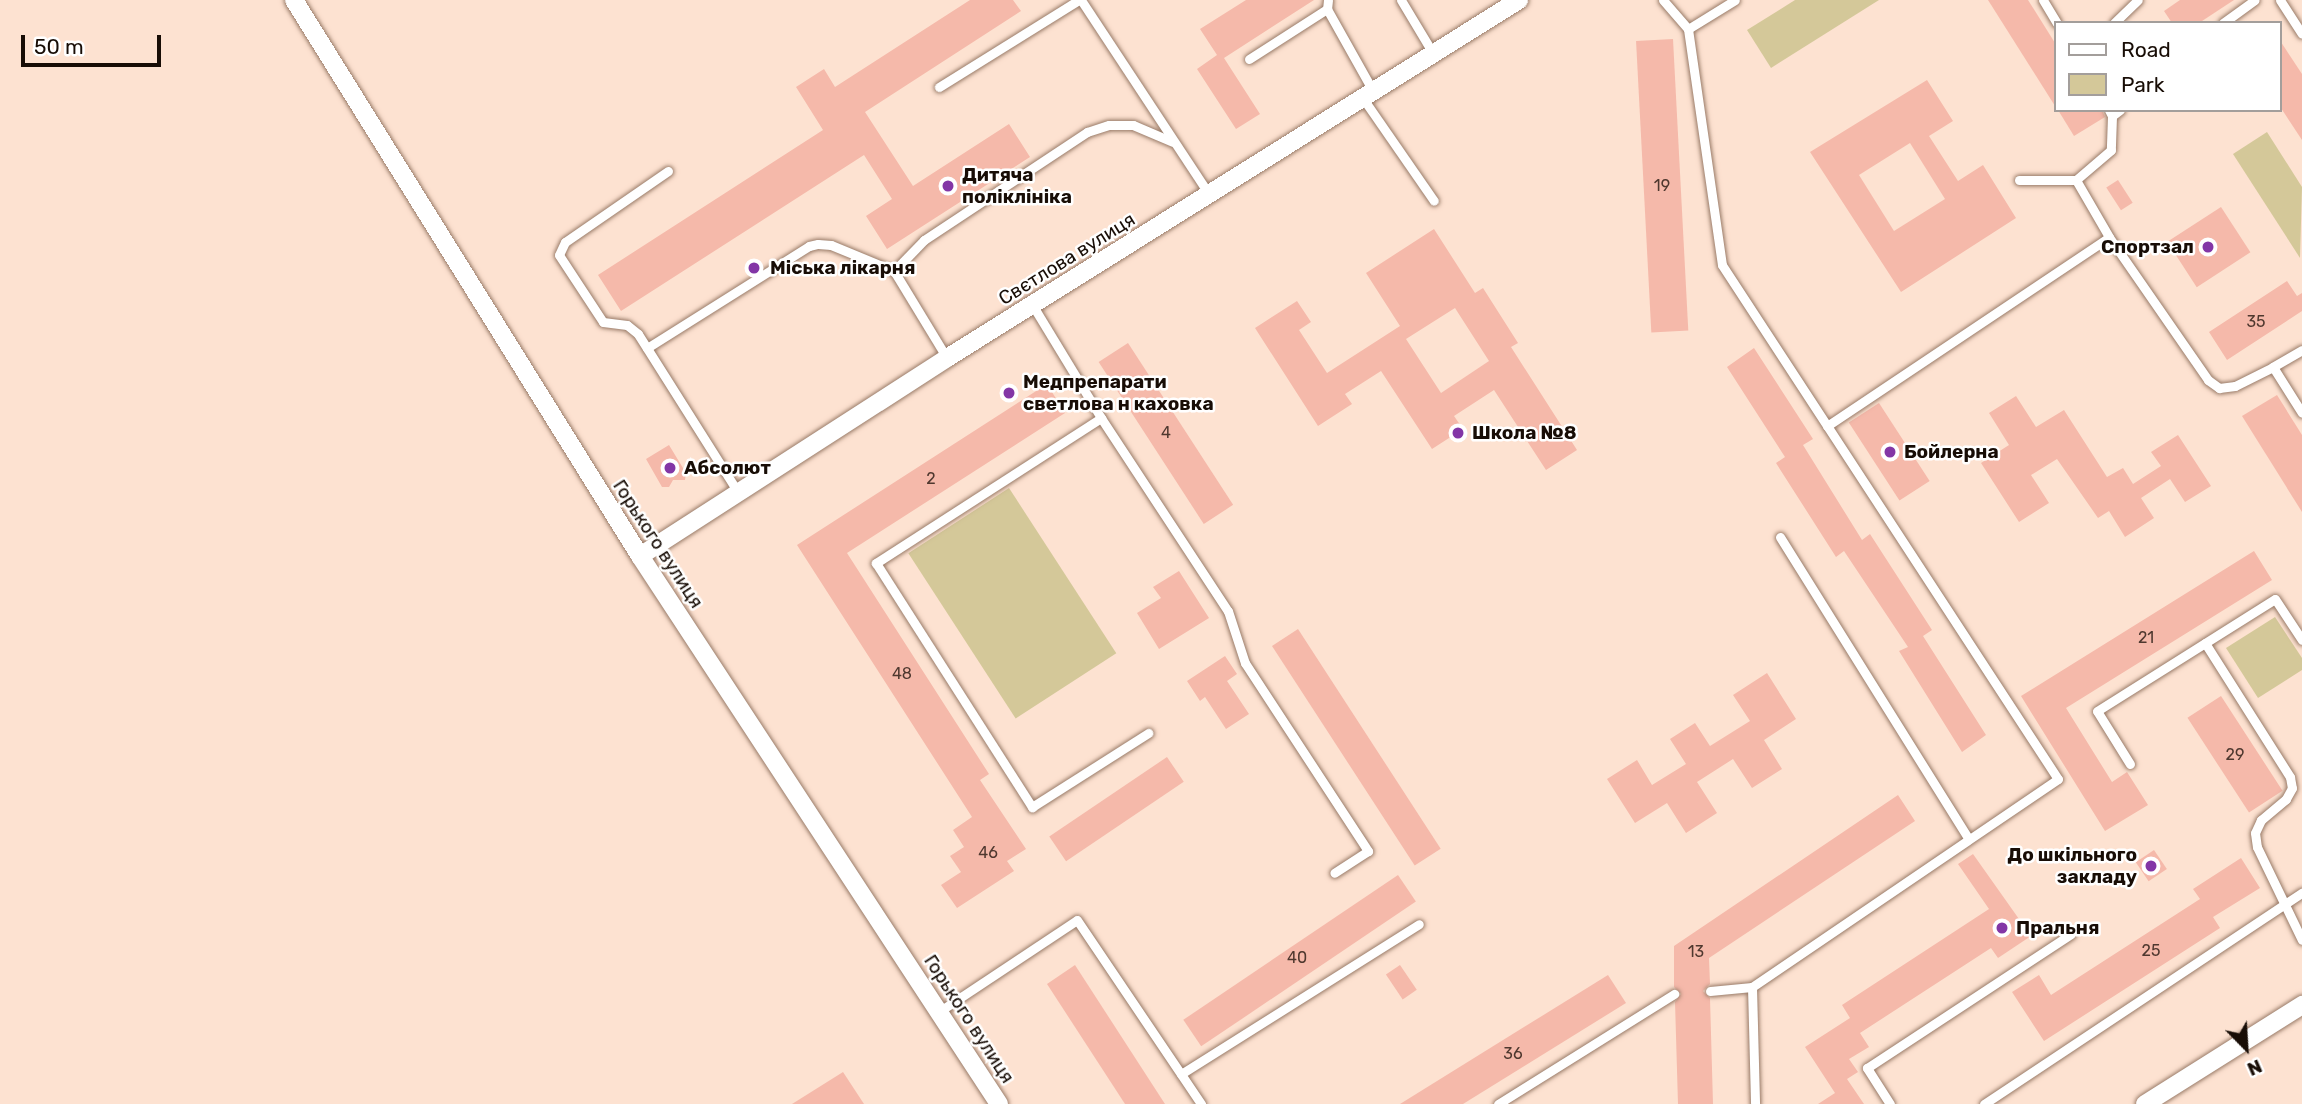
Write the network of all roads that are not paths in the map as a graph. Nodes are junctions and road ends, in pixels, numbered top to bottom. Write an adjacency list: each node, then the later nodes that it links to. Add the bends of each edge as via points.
1 (294, 0): 40 (street, Горького вулиця)
2 (1080, 0): 19 (lane); 22 (lane)
3 (1401, 0): 17 (lane)
4 (1520, 0): 17 (street, Свєтлова вулиця)
5 (1663, 0): 15 (lane)
6 (1735, 0): 15 (lane)
7 (2043, 0): 12 (lane)
8 (2138, 0): 13 (lane)
9 (2255, 0): 14 (lane)
10 (2280, 0): 16 (lane)
11 (1327, 5): 18 (lane); 20 (lane)
12 (2056, 21)
13 (2116, 21)
14 (2226, 21)
15 (1688, 29): 37 (lane, via 1722,265)
16 (2302, 34)
17 (1434, 55): 20 (street, Свєтлова вулиця)
18 (1249, 59)
19 (939, 88)
20 (1367, 94): 26 (street, Свєтлова вулиця); 27 (lane)
21 (2114, 112): 25 (lane, via 2111,150)
22 (1173, 142): 26 (lane); 29 (lane, via 1133,125 1109,125 1087,132 924,240)
23 (668, 171): 31 (lane, via 560,248 561,261 603,322 627,325)
24 (2019, 180): 25 (lane)
25 (2076, 180): 28 (lane)
26 (1209, 194): 30 (street, Свєтлова вулиця)
27 (1434, 201)
28 (2109, 237): 34 (lane, via 2208,380 2219,388 2235,386); 37 (lane)
29 (894, 271): 31 (lane, via 831,245 809,246); 33 (lane)
30 (1033, 306): 33 (street, Свєтлова вулиця); 36 (lane)
31 (647, 348): 38 (lane)
32 (2302, 350): 34 (lane)
33 (947, 358): 38 (street, Свєтлова вулиця)
34 (2273, 367): 35 (lane)
35 (2302, 413)
36 (1101, 418): 43 (lane, via 876,563 1032,807); 46 (lane, via 1228,611 1245,663 1368,852)
37 (1827, 426): 45 (lane, via 2058,779)
38 (738, 492): 40 (street, Свєтлова вулиця)
39 (1780, 537): 45 (lane)
40 (640, 556): 56 (street, Горького вулиця)
41 (2302, 640): 42 (lane, via 2275,599)
42 (2205, 643): 44 (lane, via 2096,711); 48 (lane, via 2290,777 2292,788 2286,799 2261,821 2255,833)
43 (1148, 733)
44 (2130, 764)
45 (1969, 839): 52 (lane)
46 (1334, 873)
47 (2302, 893): 48 (lane)
48 (2284, 904): 51 (lane); 64 (lane)
49 (1419, 924): 57 (lane)
50 (2071, 934): 63 (lane, via 1867,1068)
51 (2302, 940)
52 (1752, 988): 53 (lane); 62 (lane)
53 (1710, 991)
54 (1675, 994): 61 (lane)
55 (2302, 1005): 58 (street)
56 (940, 1011): 57 (lane, via 1077,920); 59 (street, Горького вулиця)
57 (1181, 1074): 60 (lane)
58 (2154, 1102)
59 (999, 1104)
60 (1201, 1104)
61 (1499, 1104)
62 (1755, 1104)
63 (1890, 1104)
64 (1984, 1104)

